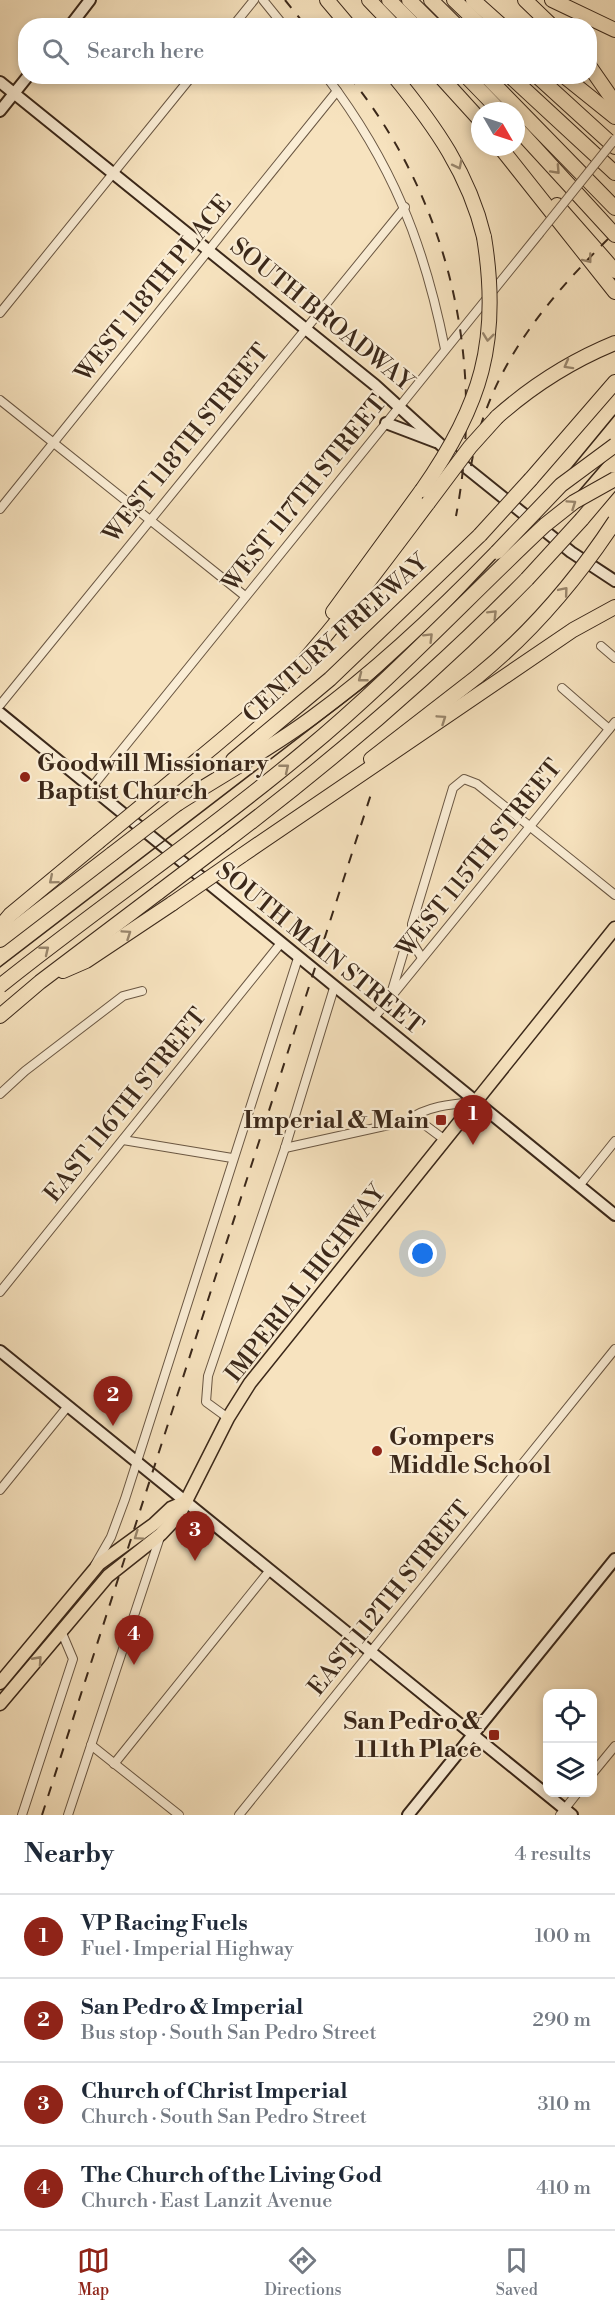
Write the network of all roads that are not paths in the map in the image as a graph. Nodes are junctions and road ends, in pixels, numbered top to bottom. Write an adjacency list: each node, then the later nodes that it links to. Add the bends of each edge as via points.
1 (90, 0): 13 (main road)
2 (254, 0): 14 (street)
3 (263, 0): 15 (street)
4 (327, 0): 16 (highway)
5 (369, 0): 17 (highway)
6 (389, 0): 18 (highway)
7 (408, 0): 19 (highway)
8 (431, 0): 20 (highway)
9 (454, 0): 21 (highway)
10 (473, 0): 22 (highway)
11 (525, 0): 23 (highway)
12 (552, 0): 24 (highway)
13 (76, 18)
14 (239, 18)
15 (278, 18)
16 (342, 18)
17 (386, 18)
18 (407, 18)
19 (427, 18)
20 (449, 18)
21 (473, 18)
22 (493, 18)
23 (545, 18)
24 (590, 18)
25 (597, 21): 26 (highway)
26 (615, 30)
27 (597, 77): 42 (highway)
28 (0, 82): 40 (main road, SOUTH BROADWAY)
29 (22, 84): 40 (main road)
30 (186, 84): 51 (street)
31 (332, 84): 39 (street)
32 (401, 84): 73 (highway, one-way to 73, bridge, via 452,154 469,189 484,237 490,312 483,368 464,422)
33 (447, 84): 43 (highway)
34 (474, 84): 41 (highway)
35 (494, 84): 54 (highway)
36 (518, 84): 52 (highway)
37 (546, 84): 48 (highway)
38 (574, 84): 45 (highway)
39 (337, 91): 53 (street, via 367,135); 56 (street, WEST 118TH PLACE)
40 (15, 93): 44 (main road); 51 (main road, SOUTH BROADWAY)
41 (491, 102)
42 (615, 103)
43 (471, 110)
44 (0, 111)
45 (615, 117)
46 (525, 137): 55 (highway, one-way to 55)
47 (615, 139): 62 (street, WEST 117TH STREET, bridge)
48 (615, 147)
49 (507, 156): 58 (highway, one-way to 58)
50 (513, 156): 57 (highway)
51 (115, 172): 56 (main road, SOUTH BROADWAY); 59 (street)
52 (615, 173)
53 (405, 207): 60 (street, WEST 118TH STREET); 62 (street)
54 (615, 208)
55 (615, 235)
56 (210, 249): 60 (main road, SOUTH BROADWAY); 69 (street, WEST 118TH PLACE)
57 (615, 271)
58 (615, 292)
59 (0, 313)
60 (305, 327): 67 (main road, SOUTH BROADWAY); 75 (street, WEST 118TH STREET)
61 (615, 344): 73 (highway, one-way to 73, bridge, via 541,382 497,417)
62 (446, 349): 67 (street, WEST 117TH STREET)
63 (615, 382): 66 (highway, CENTURY FREEWAY)
64 (615, 393): 66 (highway)
65 (0, 400): 69 (street)
66 (598, 403): 89 (highway, CENTURY FREEWAY, bridge, via 480,535 330,678)
67 (400, 405): 68 (street, WEST 117TH STREET); 70 (main road, SOUTH BROADWAY)
68 (386, 423): 70 (main road); 78 (street, WEST 117TH STREET)
69 (53, 443): 74 (street, WEST 118TH PLACE); 75 (street)
70 (441, 444): 77 (main road, SOUTH BROADWAY, via 571,552)
71 (615, 445): 89 (highway, one-way to 89, bridge, via 561,485 428,622 373,670 311,718)
72 (615, 480): 99 (highway, one-way to 72, bridge, via 374,724 527,579); 100 (highway, one-way to 72, bridge, via 304,752 375,692 545,525 574,502)
73 (425, 497): 93 (highway, one-way to 93, bridge, via 268,690 211,748)
74 (0, 509)
75 (150, 518): 78 (street); 83 (street, WEST 118TH STREET)
76 (615, 521): 88 (highway, one-way to 76, bridge, via 380,751 513,645 550,606)
77 (615, 581)
78 (245, 596): 87 (street, WEST 117TH STREET)
79 (615, 607): 88 (highway, one-way to 79, via 573,630)
80 (601, 646): 81 (street)
81 (615, 658)
82 (562, 688): 86 (street)
83 (0, 705)
84 (0, 713): 87 (main road, SOUTH MAIN STREET)
85 (615, 722): 86 (street, WEST 115TH STREET)
86 (609, 729): 90 (street, WEST 115TH STREET)
87 (92, 787): 96 (main road, SOUTH MAIN STREET)
88 (341, 788): 99 (highway, one-way to 88, bridge, via 86,961)
89 (177, 804): 95 (highway, CENTURY FREEWAY, bridge)
90 (530, 826): 91 (street); 92 (street, via 477,784 464,779 453,788); 98 (street, WEST 115TH STREET)
91 (615, 895)
92 (412, 924): 98 (street, via 412,942); 103 (street)
93 (0, 927)
94 (615, 928): 107 (main road, IMPERIAL HIGHWAY)
95 (0, 940)
96 (281, 944): 97 (main road, SOUTH MAIN STREET); 109 (street, EAST 116TH STREET)
97 (298, 958): 101 (main road, SOUTH MAIN STREET); 113 (street)
98 (422, 958): 103 (street, WEST 115TH STREET)
99 (40, 982): 104 (highway)
100 (0, 986)
101 (334, 988): 105 (main road, SOUTH MAIN STREET); 112 (street)
102 (142, 991): 106 (street, via 123,996)
103 (390, 998): 105 (street, WEST 115TH STREET)
104 (0, 1016)
105 (373, 1019): 107 (main road, SOUTH MAIN STREET)
106 (0, 1094)
107 (476, 1102): 108 (street, via 417,1113); 110 (main road, IMPERIAL HIGHWAY); 114 (main road, SOUTH MAIN STREET)
108 (407, 1121): 110 (street, via 425,1125); 112 (street)
109 (123, 1140): 113 (street); 116 (street, EAST 116TH STREET)
110 (445, 1140): 120 (main road, IMPERIAL HIGHWAY, via 250,1383)
111 (615, 1141): 114 (street)
112 (285, 1148): 120 (street, via 205,1391 206,1402)
113 (232, 1158): 121 (street)
114 (579, 1186): 115 (main road, SOUTH MAIN STREET)
115 (615, 1215)
116 (0, 1292)
117 (615, 1349): 129 (street, EAST 112TH STREET)
118 (0, 1351): 119 (main road)
119 (68, 1406): 121 (main road); 122 (street)
120 (228, 1418): 123 (main road, IMPERIAL HIGHWAY)
121 (136, 1463): 123 (main road); 127 (street, via 111,1537)
122 (0, 1490)
123 (185, 1502): 124 (main road, IMPERIAL HIGHWAY); 126 (main road); 127 (main road, IMPERIAL HIGHWAY, one-way to 127, via 171,1508)
124 (161, 1534): 128 (main road, IMPERIAL HIGHWAY, via 108,1576); 133 (street)
125 (615, 1559): 132 (main road)
126 (270, 1570): 129 (main road); 135 (street)
127 (91, 1572): 128 (main road, via 84,1596 61,1624); 130 (main road, IMPERIAL HIGHWAY)
128 (62, 1633): 131 (main road, IMPERIAL HIGHWAY, one-way to 128); 139 (street, via 73,1659)
129 (370, 1653): 132 (main road); 142 (street, EAST 112TH STREET)
130 (0, 1683)
131 (0, 1704)
132 (473, 1735): 138 (main road); 143 (main road)
133 (91, 1745): 135 (street); 140 (street)
134 (615, 1746): 136 (street)
135 (114, 1764): 141 (street)
136 (597, 1768)
137 (575, 1797): 138 (street)
138 (566, 1813)
139 (22, 1815)
140 (68, 1815)
141 (179, 1815)
142 (239, 1815)
143 (408, 1815)

